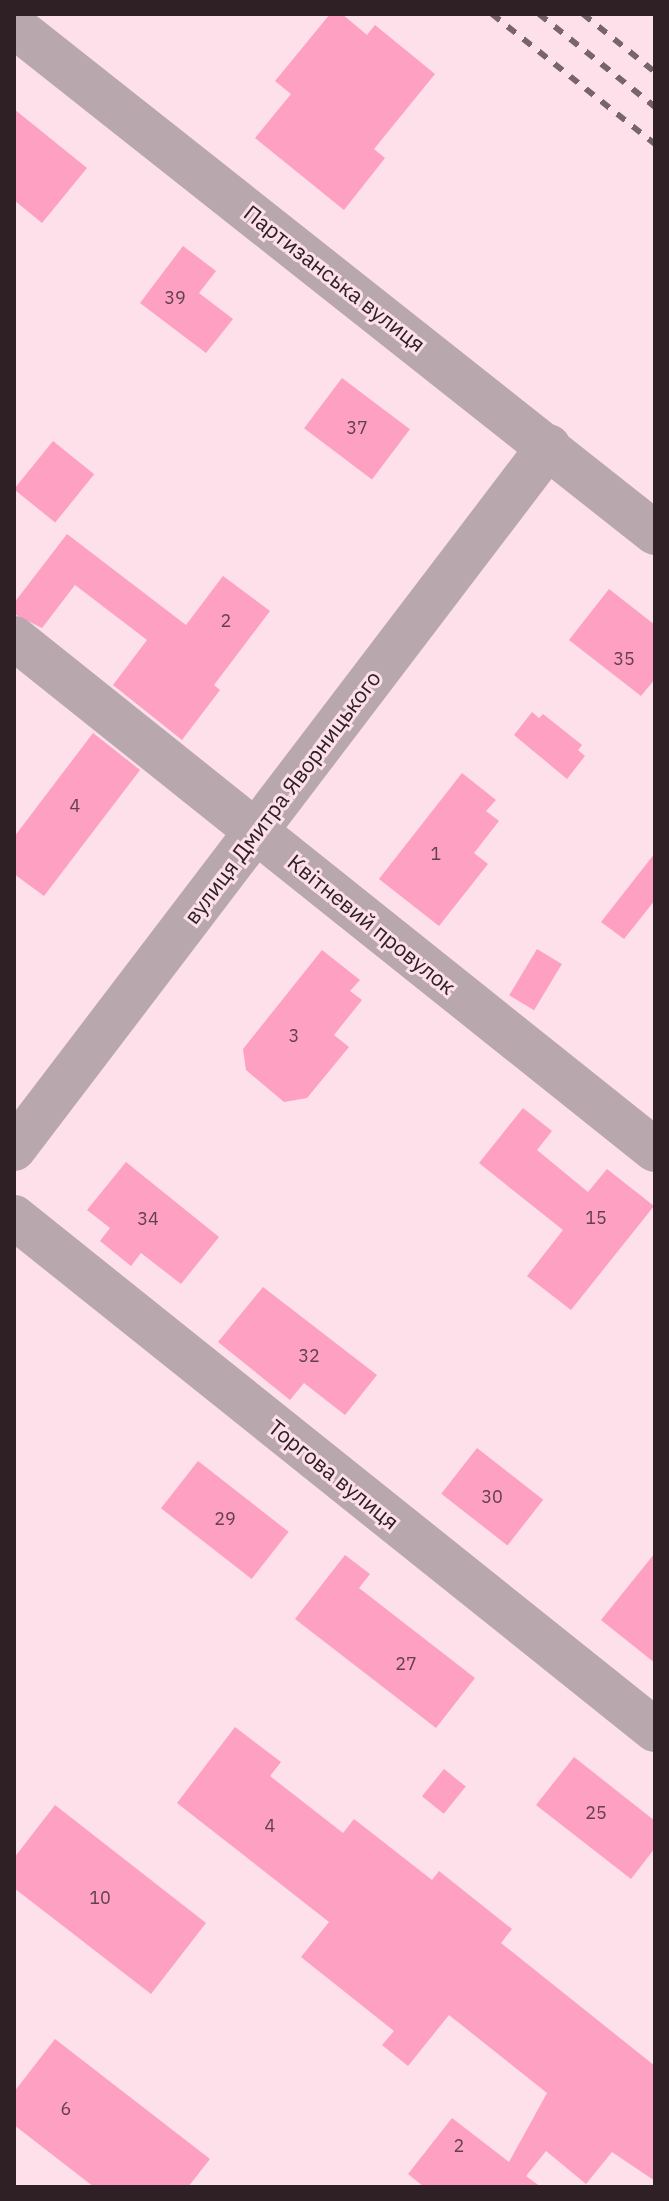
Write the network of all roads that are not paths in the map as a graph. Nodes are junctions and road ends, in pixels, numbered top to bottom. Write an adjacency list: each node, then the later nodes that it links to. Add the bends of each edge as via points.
1 (14, 26): 2 (street, Партизанська вулиця)
2 (549, 446): 3 (street, Партизанська вулиця); 5 (street, вулиця Дмитра Яворницького)
3 (655, 533)
4 (14, 638): 5 (street, Квітневий провулок)
5 (256, 831): 6 (street, вулиця Дмитра Яворницького); 7 (street, Квітневий провулок)
6 (14, 1149)
7 (655, 1150)
8 (14, 1217): 9 (street, Торгова вулиця)
9 (655, 1730)

